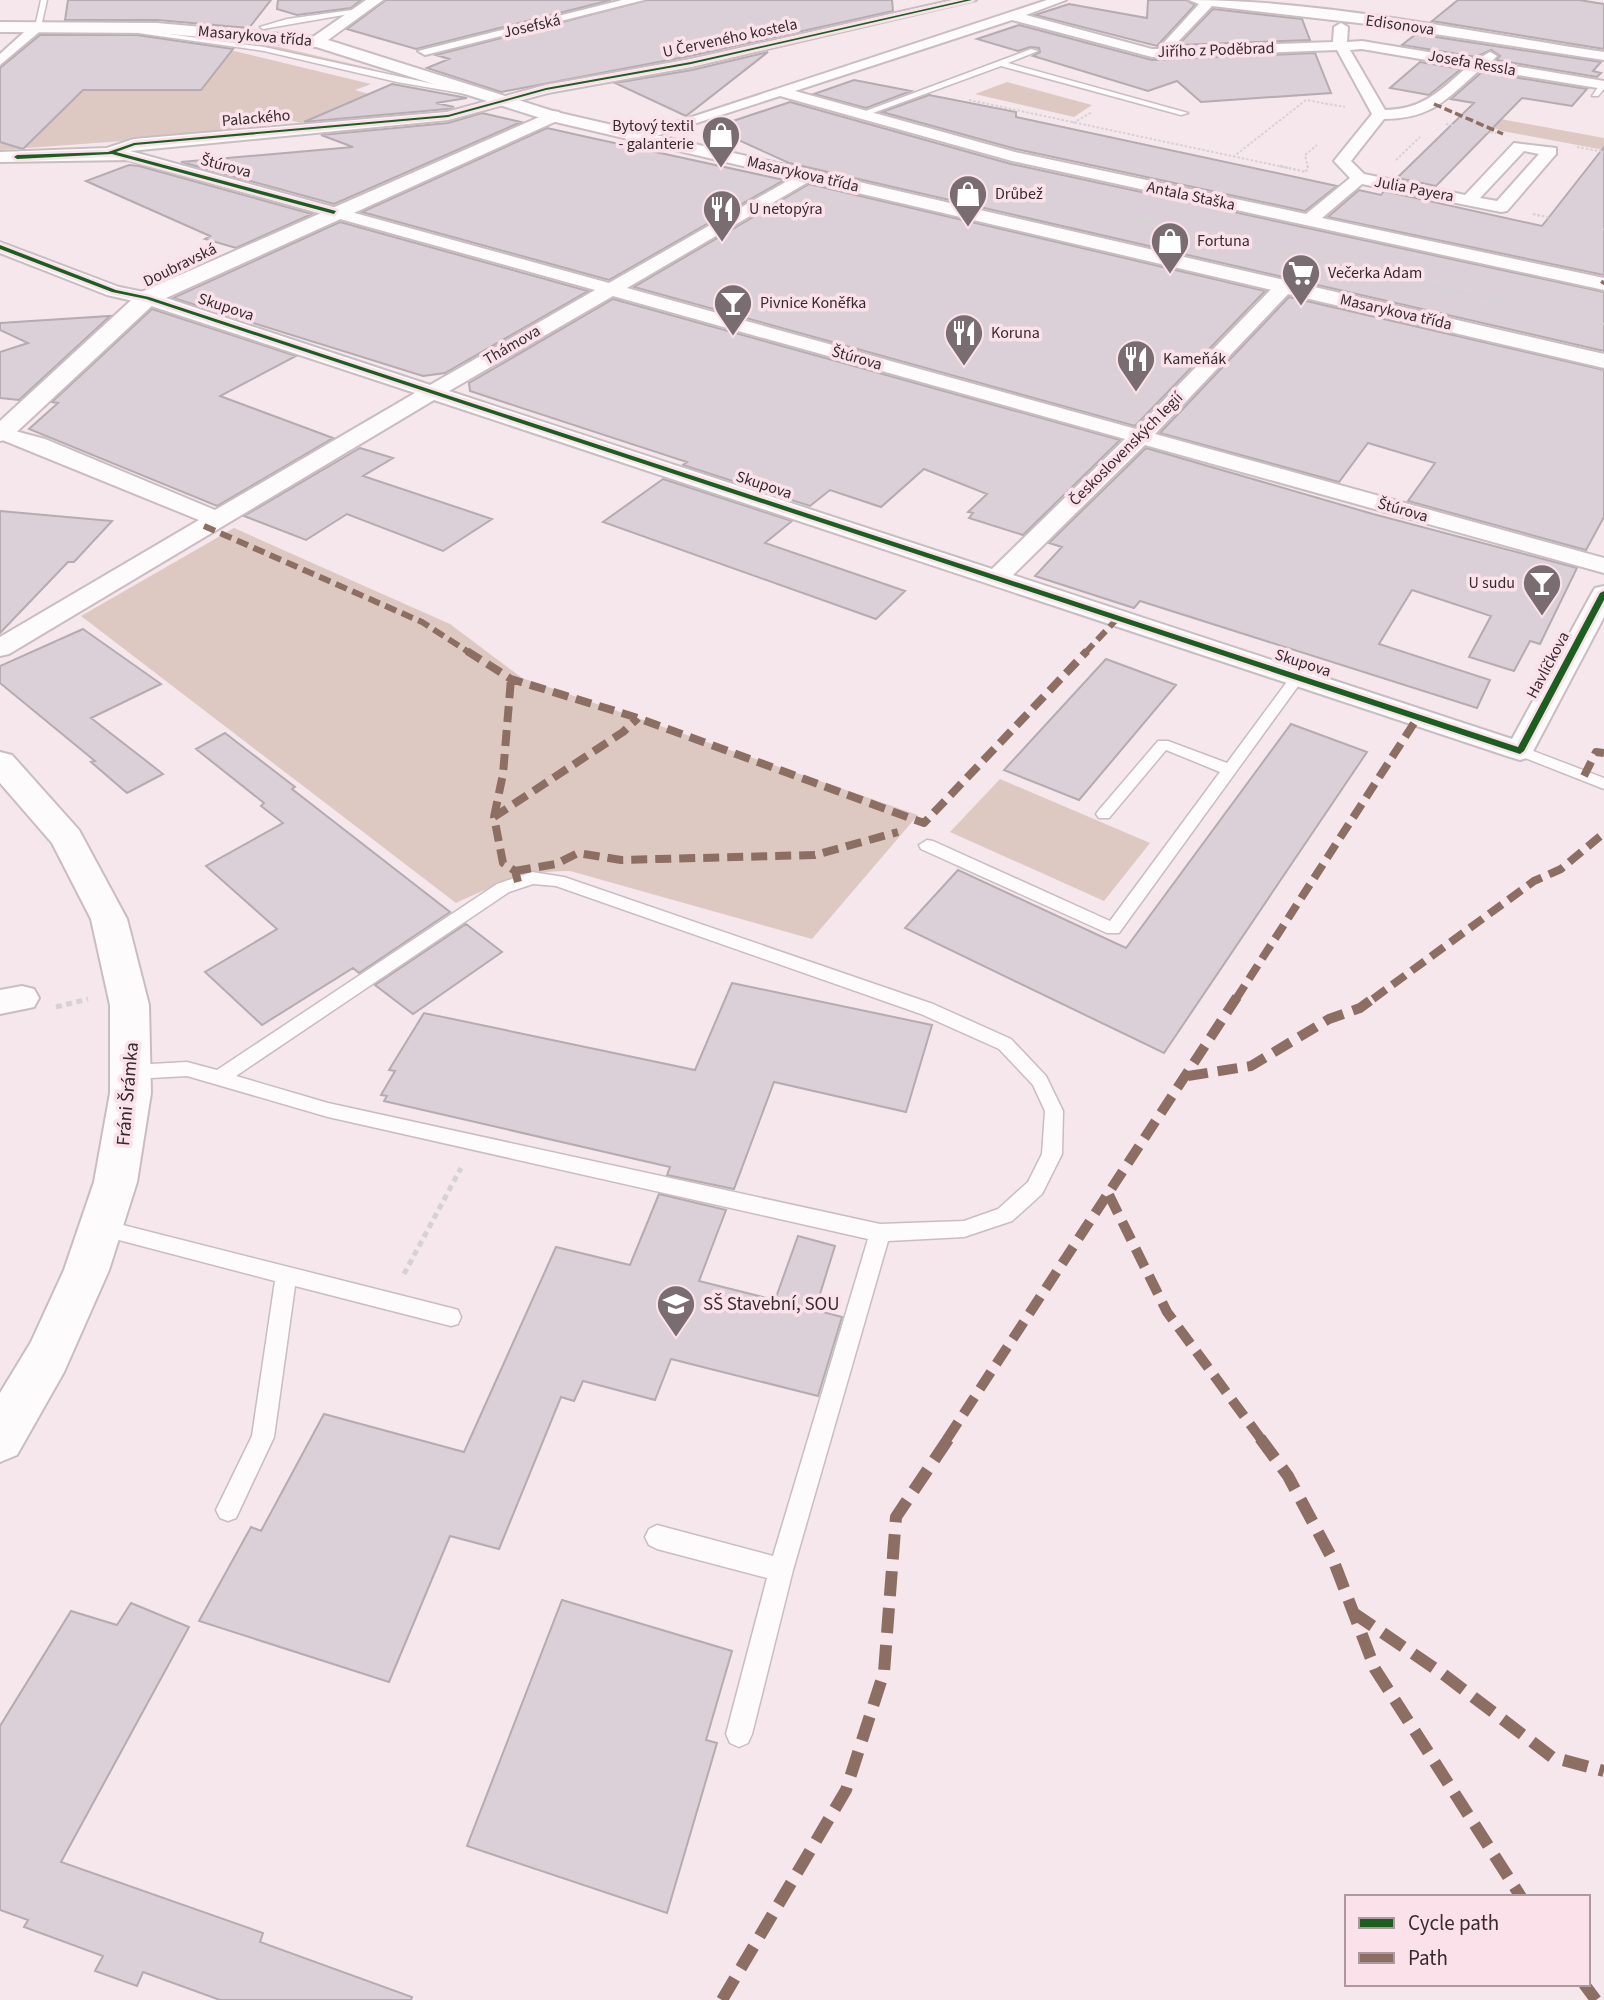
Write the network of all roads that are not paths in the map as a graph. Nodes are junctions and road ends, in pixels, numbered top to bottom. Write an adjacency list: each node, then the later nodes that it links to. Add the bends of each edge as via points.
1 (44, 0): 14 (lane)
2 (376, 0): 10 (main road)
3 (638, 0): 20 (street, Josefská)
4 (970, 0): 32 (street, U Červeného kostela)
5 (1013, 0): 9 (street)
6 (1060, 0): 9 (street)
7 (1202, 5): 12 (street, Edisonova); 22 (street)
8 (1373, 8): 12 (street)
9 (1029, 10): 11 (street)
10 (359, 11): 16 (lane, via 317,20 289,19); 17 (main road)
11 (1013, 16): 22 (street, Jiřího z Poděbrad); 31 (street)
12 (1341, 17): 18 (street, Edisonova); 19 (street)
13 (0, 27): 14 (main road, Masarykova třída)
14 (38, 27): 15 (main road, Masarykova třída); 24 (street)
15 (98, 27): 17 (main road, Masarykova třída); 27 (lane, via 209,40)
16 (263, 27)
17 (316, 42): 30 (main road, Masarykova třída, via 371,55)
18 (1513, 42): 23 (street, Edisonova); 26 (street)
19 (1340, 44): 22 (street, Jiřího z Poděbrad); 26 (street, Josefa Ressla); 34 (street)
20 (425, 51)
21 (1034, 51): 25 (lane)
22 (1163, 53)
23 (1604, 56)
24 (0, 61)
25 (1000, 63): 33 (lane); 35 (lane)
26 (1478, 64): 29 (street, Josefa Ressla); 34 (street, via 1427,110)
27 (393, 80): 28 (lane); 30 (lane)
28 (376, 86)
29 (1601, 88)
30 (466, 92): 32 (main road, Masarykova třída)
31 (782, 92): 35 (street, Antala Staška); 37 (street)
32 (497, 102): 36 (main road, Masarykova třída); 38 (street, Palackého, via 448,117 134,144)
33 (1184, 113)
34 (1380, 114): 42 (street, via 1342,161)
35 (859, 115): 45 (street, Antala Staška, via 995,152)
36 (553, 116): 37 (main road, Masarykova třída); 44 (main road, Doubravská)
37 (642, 136): 41 (main road, Masarykova třída)
38 (109, 153): 39 (street, Palackého); 44 (street, Štúrova)
39 (8, 157): 40 (street)
40 (3, 175)
41 (809, 175): 48 (main road, Masarykova třída); 49 (street, Thámova)
42 (1366, 179): 43 (street, Julia Payera); 45 (street)
43 (1469, 200): 43 (street, Julia Payera, via 1501,207 1550,151 1520,146)
44 (334, 212): 49 (street, Štúrova); 50 (main road, Doubravská)
45 (1307, 222): 47 (street, Antala Staška)
46 (0, 247): 50 (street, Skupova, via 114,291)
47 (1604, 284)
48 (1285, 286): 51 (main road, Masarykova třída); 54 (street, Československých legií)
49 (610, 289): 52 (street, Thámova); 54 (street, Štúrova)
50 (147, 298): 52 (street, Skupova); 53 (main road, Doubravská)
51 (1604, 360)
52 (433, 391): 55 (street, Thámova); 57 (street, Skupova)
53 (1, 433): 55 (street)
54 (1140, 437): 56 (street, Štúrova); 57 (street, Československých legií)
55 (216, 519): 59 (street, Thámova)
56 (1604, 566)
57 (995, 579): 60 (street, Skupova)
58 (1604, 593): 61 (street, Havlíčkova)
59 (0, 648)
60 (1297, 678): 61 (street, Skupova); 63 (lane)
61 (1520, 751): 64 (lane)
62 (0, 762): 67 (main road, Fráni Šrámka, via 74,843 98,888 121,957 134,1036)
63 (1230, 770): 65 (lane, via 1163,744); 66 (lane, via 1113,929)
64 (1604, 784)
65 (1104, 814)
66 (927, 845)
67 (133, 1072): 68 (lane, via 187,1069); 69 (main road, Fráni Šrámka, via 127,1133)
68 (221, 1077): 70 (lane, via 328,1110); 70 (lane, via 503,888 532,878 558,881 927,1009 1005,1044 1040,1082 1054,1111 1052,1154 1035,1188 1005,1215 964,1230)
69 (103, 1228): 71 (lane); 73 (main road, Fráni Šrámka, via 67,1317)
70 (880, 1233): 76 (lane)
71 (286, 1274): 72 (lane); 74 (lane, via 263,1437)
72 (452, 1317)
73 (0, 1439)
74 (228, 1510)
75 (657, 1537): 76 (lane)
76 (781, 1570): 77 (lane)
77 (739, 1734)

